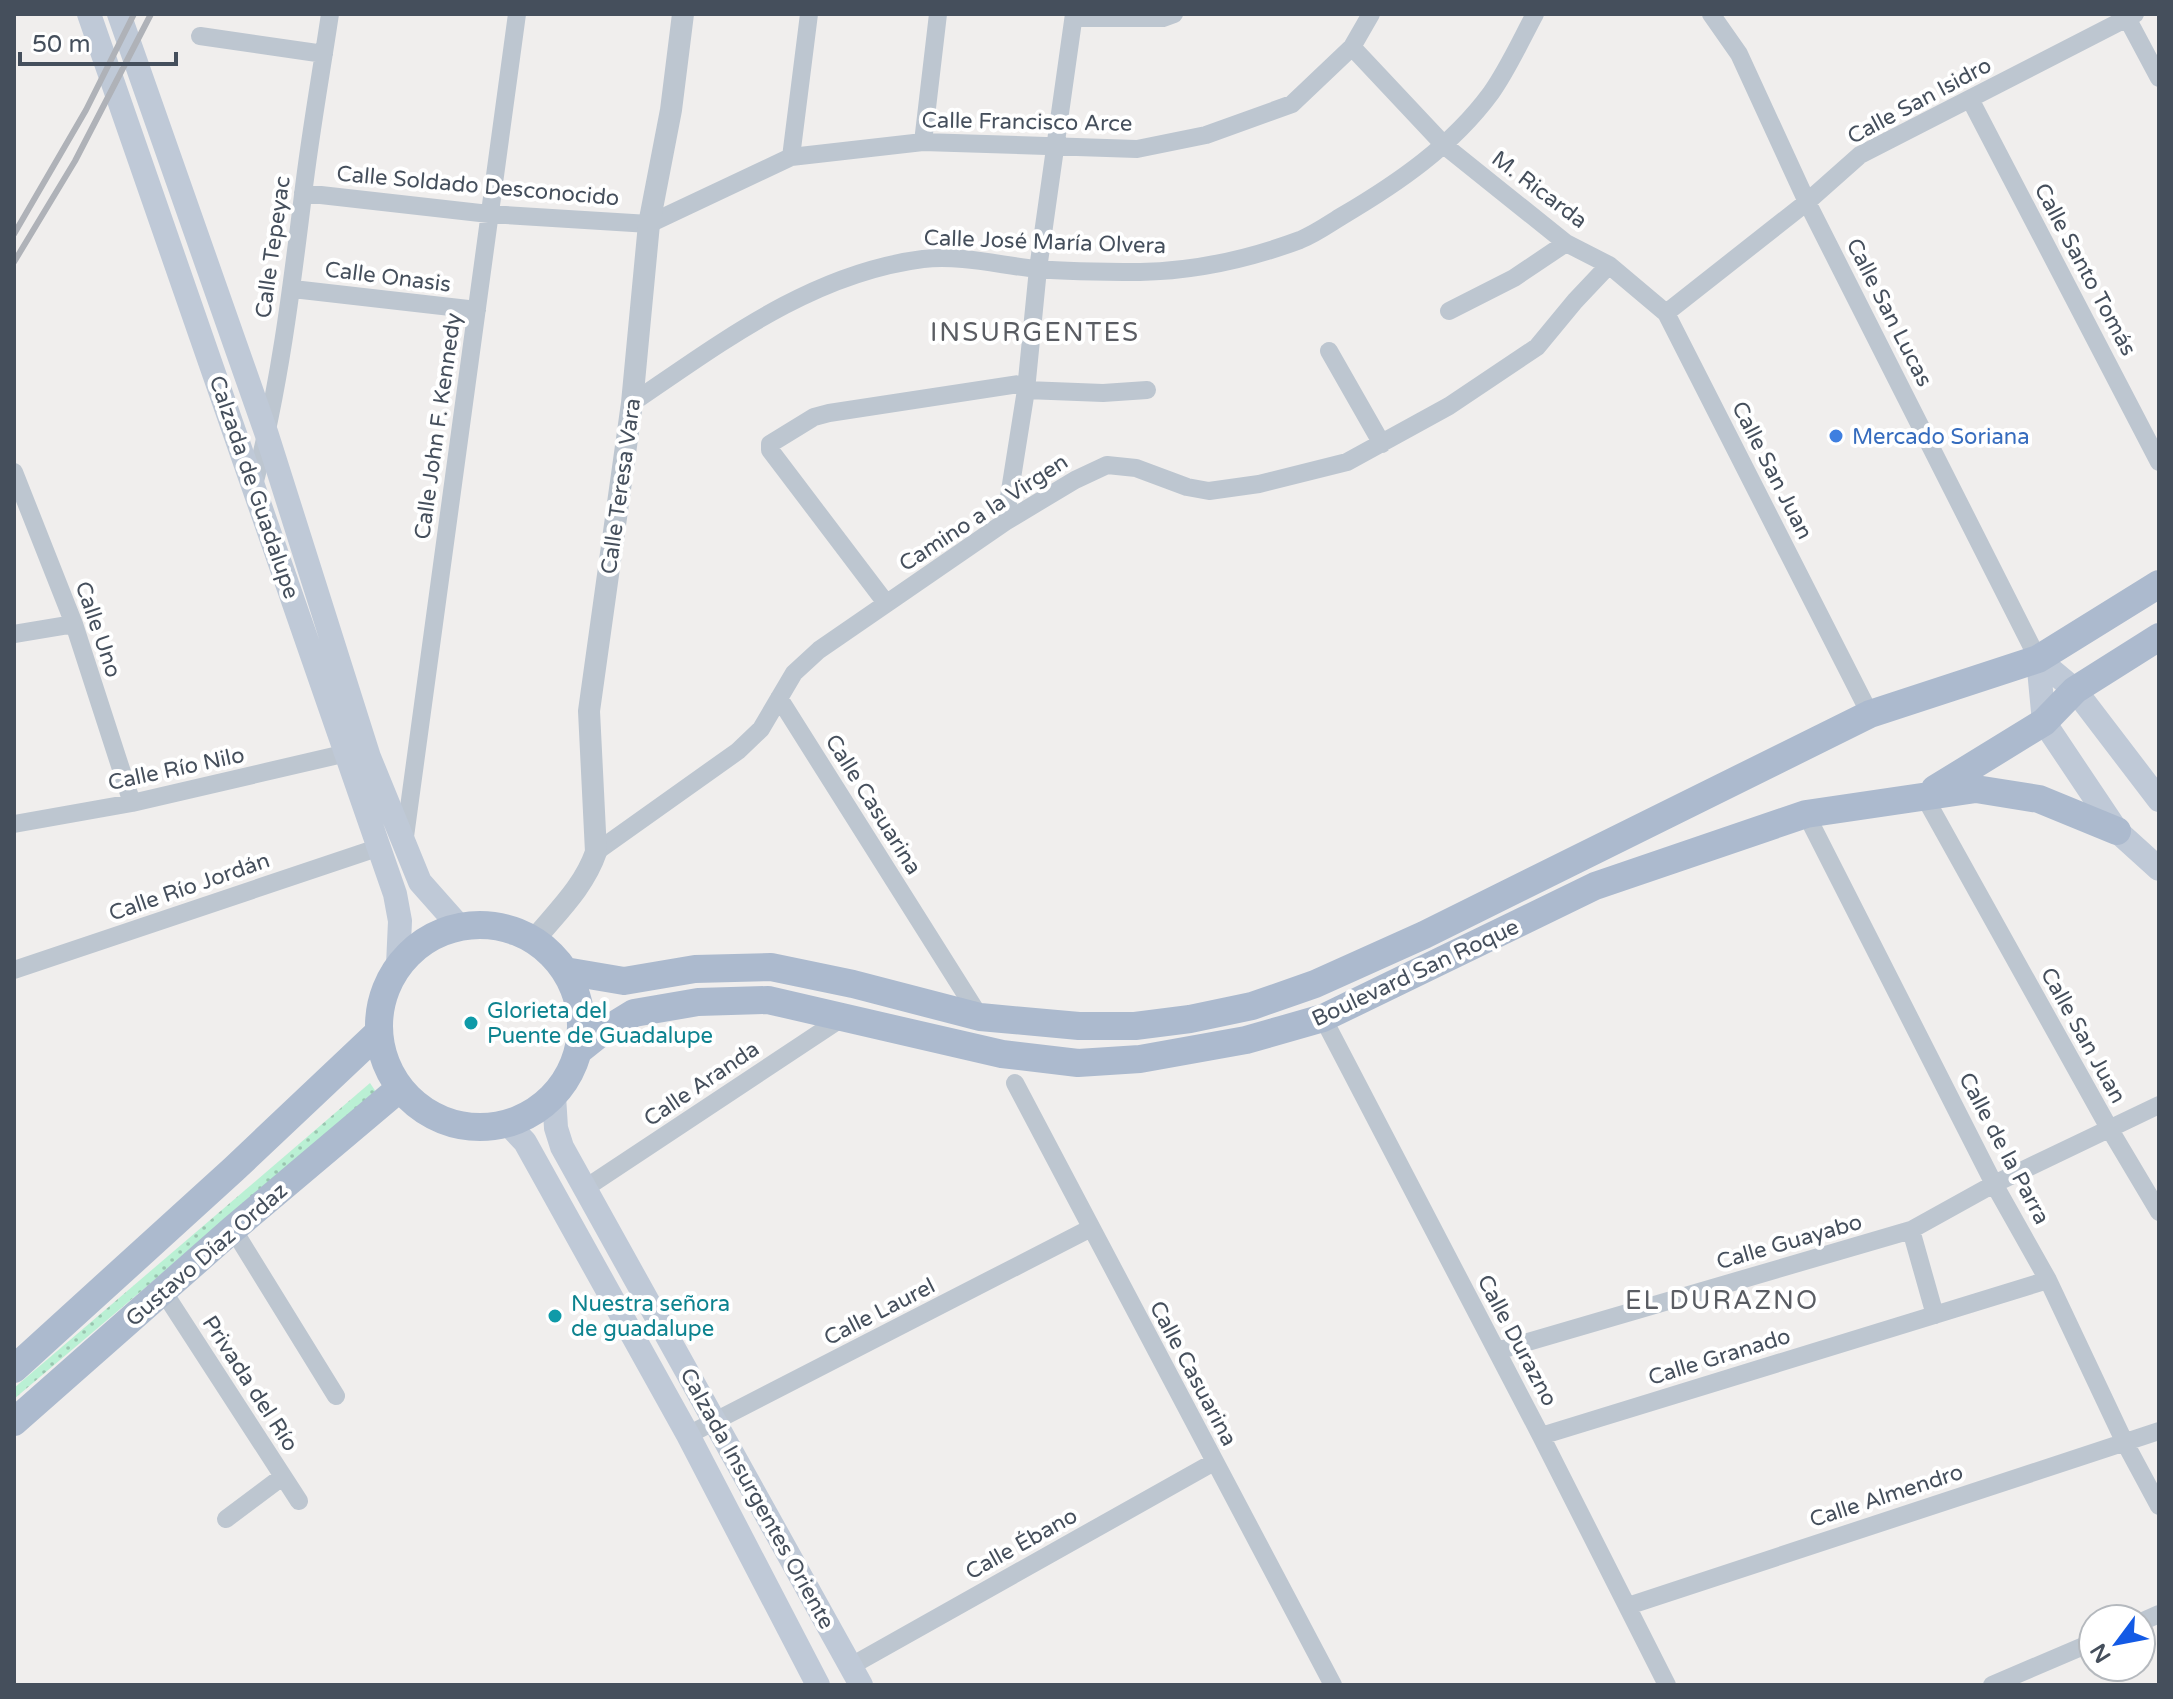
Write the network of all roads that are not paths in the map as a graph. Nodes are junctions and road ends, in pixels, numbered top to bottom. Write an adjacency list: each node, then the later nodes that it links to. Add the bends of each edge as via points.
1 (89, 14): 42 (main road, Calzada de Guadalupe)
2 (119, 14): 38 (main road, Calzada de Guadalupe)
3 (330, 14): 16 (street, Calle Tepeyac)
4 (517, 14): 25 (street, Calle John F. Kennedy)
5 (683, 14): 26 (street, Calle Teresa Vara)
6 (809, 14): 22 (street)
7 (938, 14): 19 (street)
8 (1174, 14): 12 (street)
9 (1371, 14): 15 (street, Calle Francisco Arce)
10 (1535, 14): 20 (street, Calle José María Olvera, via 1491,93)
11 (1711, 14): 24 (street, Calle San Lucas, via 1739,54)
12 (1074, 16): 21 (street)
13 (2131, 16): 17 (street); 18 (street, Calle San Isidro)
14 (200, 36): 16 (street)
15 (1352, 47): 20 (street, M. Ricarda); 21 (street, Calle Francisco Arce, via 1292,104 1206,135 1137,149)
16 (324, 54): 23 (street, Calle Tepeyac)
17 (2159, 78)
18 (1970, 99): 24 (street, Calle San Isidro, via 1860,155); 40 (street, Calle Santo Tomás)
19 (923, 142): 21 (street, Calle Francisco Arce); 22 (street, Calle Francisco Arce)
20 (1445, 146): 27 (street, M. Ricarda); 29 (street, Calle José María Olvera, via 1376,196 1303,239 1255,255 1142,272)
21 (1056, 147): 29 (street)
22 (791, 157): 26 (street, Calle Francisco Arce)
23 (303, 193): 25 (street, Calle Soldado Desconocido); 30 (street, Calle Tepeyac)
24 (1807, 202): 33 (street, Calle San Isidro); 49 (street, Calle San Lucas)
25 (489, 214): 26 (street, Calle Soldado Desconocido); 31 (street, Calle John F. Kennedy)
26 (649, 224): 37 (street, Calle Teresa Vara)
27 (1566, 243): 28 (street, M. Ricarda); 32 (street, via 1514,278)
28 (1609, 265): 33 (street, Calle San Juan); 39 (street, Camino a la Virgen, via 1537,347)
29 (1038, 269): 35 (street); 37 (street, Calle José María Olvera, via 958,258 923,259 830,284 781,305)
30 (293, 289): 31 (street, Calle Onasis); 38 (street, Calle Tepeyac)
31 (477, 310): 61 (street, Calle John F. Kennedy)
32 (1449, 311)
33 (1666, 313): 52 (street, Calle San Juan)
34 (1329, 351): 39 (street)
35 (1026, 386): 36 (street, via 1103,393); 43 (street); 45 (street, via 829,413 770,444)
36 (1147, 390)
37 (632, 403): 62 (street, Calle Teresa Vara, via 589,711)
38 (267, 435): 42 (street, Calle Tepeyac); 61 (main road, Calzada de Guadalupe)
39 (1382, 444): 43 (street, Camino a la Virgen, via 1309,473 1209,491 1136,468 1107,465)
40 (2159, 462)
41 (14, 472): 46 (street, Calle Uno)
42 (254, 485): 54 (main road, Calzada de Guadalupe)
43 (1005, 522): 45 (street, Camino a la Virgen)
44 (2159, 584): 49 (main road, Boulevard San Roque)
45 (886, 603): 51 (street, Camino a la Virgen, via 819,650 794,673)
46 (74, 624): 47 (street); 57 (street, Calle Uno)
47 (14, 634)
48 (2159, 637): 50 (main road, Boulevard San Roque)
49 (2038, 659): 50 (main road); 52 (main road, Boulevard San Roque); 53 (main road)
50 (2075, 690): 53 (main road, Boulevard San Roque); 56 (main road)
51 (779, 698): 62 (street, Camino a la Virgen, via 761,729 738,751); 70 (street, Calle Casuarina)
52 (1870, 714): 70 (main road, Boulevard San Roque, via 1424,935 1252,1006 1135,1026)
53 (2044, 722): 55 (main road, Boulevard San Roque); 60 (main road)
54 (347, 753): 57 (street, Calle Río Nilo); 61 (main road, Calzada de Guadalupe)
55 (1924, 796): 58 (main road, Boulevard San Roque); 60 (main road, via 1976,789 2039,799); 79 (street, Calle San Juan)
56 (2159, 800)
57 (132, 803): 59 (street, Calle Río Nilo)
58 (1806, 814): 71 (main road, Boulevard San Roque, via 1595,886); 80 (street, Calle de la Parra)
59 (14, 824)
60 (2117, 831): 63 (main road)
61 (392, 846): 64 (main road, Calzada de Guadalupe); 66 (main road, Calzada de Guadalupe, via 400,921); 67 (street, Calle Río Jordán)
62 (596, 852): 65 (street, Calle Teresa Vara, via 581,885)
63 (2159, 869)
64 (459, 926): 65 (main road, via 484,924); 66 (main road, via 425,940)
65 (534, 940): 68 (main road)
66 (398, 965): 72 (main road, via 383,997)
67 (14, 970)
68 (565, 971): 70 (main road, Boulevard San Roque, via 624,981 695,969 771,967); 73 (main road, via 577,996)
69 (845, 1016): 71 (main road, Boulevard San Roque, via 1002,1054 1078,1063 1191,1051); 73 (main road, Boulevard San Roque, via 768,1000 698,1002 634,1013); 81 (street, Calle Aranda)
70 (980, 1017)
71 (1323, 1018): 89 (street, Calle Durazno)
72 (379, 1032): 75 (main road, via 385,1062); 90 (main road, Gustavo Díaz Ordaz)
73 (578, 1051): 76 (main road)
74 (1015, 1083): 83 (street, Calle Casuarina)
75 (400, 1088): 78 (main road, via 422,1109 449,1122 478,1127); 84 (main road, Gustavo Díaz Ordaz)
76 (554, 1096): 78 (main road); 81 (main road, Calzada Insurgentes Oriente, via 562,1147)
77 (2159, 1105): 79 (street, Calle Guayabo)
78 (508, 1124): 95 (main road, Calzada Insurgentes Oriente, via 525,1142)
79 (2109, 1128): 80 (street, Calle Guayabo); 82 (street, Calle San Juan)
80 (1994, 1184): 85 (street, Calle Guayabo); 86 (street, Calle de la Parra)
81 (584, 1189): 92 (main road, Calzada Insurgentes Oriente)
82 (2159, 1212)
83 (1091, 1228): 92 (street, Calle Laurel); 98 (street, Calle Casuarina)
84 (233, 1229): 87 (main road, Gustavo Díaz Ordaz); 91 (street)
85 (1911, 1230): 88 (street); 89 (street, Calle Guayabo)
86 (2048, 1280): 88 (street, Calle Granado); 97 (street, Calle de la Parra)
87 (163, 1291): 93 (main road, Gustavo Díaz Ordaz); 99 (street, Privada del Río)
88 (1935, 1315): 96 (street, Calle Granado)
89 (1497, 1351): 96 (street, Calle Durazno)
90 (14, 1369)
91 (336, 1396)
92 (716, 1421): 95 (street, Calle Laurel); 105 (main road, Calzada Insurgentes Oriente)
93 (14, 1422)
94 (2159, 1431): 97 (street, Calle Almendro)
95 (688, 1435): 106 (main road, Calzada Insurgentes Oriente)
96 (1541, 1436): 103 (street, Calle Durazno)
97 (2124, 1441): 101 (street, Calle de la Parra); 103 (street, Calle Almendro)
98 (1214, 1462): 105 (street, Calle Ébano); 107 (street, Calle Casuarina)
99 (282, 1477): 100 (street, Privada del Río); 102 (street)
100 (299, 1501)
101 (2159, 1506)
102 (226, 1519)
103 (1628, 1606): 108 (street, Calle Durazno)
104 (2077, 1649): 109 (street)
105 (856, 1676)
106 (818, 1685)
107 (1333, 1685)
108 (1667, 1685)
109 (1992, 1685)

